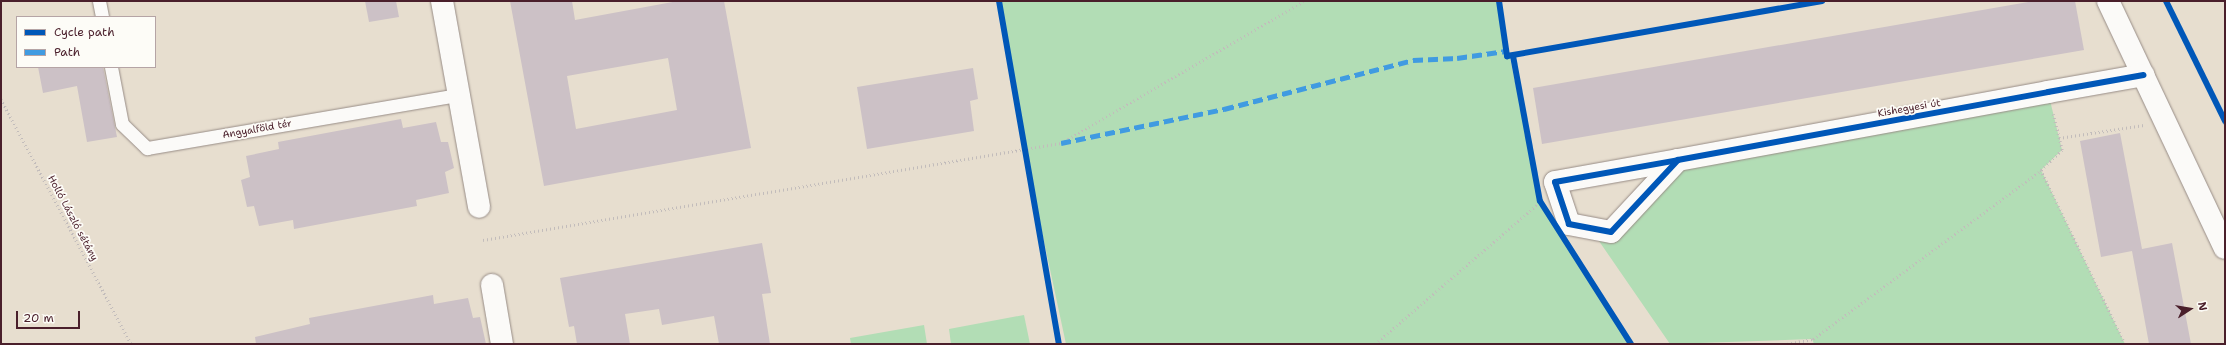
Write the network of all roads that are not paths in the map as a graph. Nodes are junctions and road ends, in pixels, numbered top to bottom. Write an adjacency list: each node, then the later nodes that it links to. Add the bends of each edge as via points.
1 (99, 1): 4 (lane)
2 (442, 1): 7 (street)
3 (2108, 1): 6 (street)
4 (102, 16)
5 (111, 68): 7 (lane, Angyalföld tér, via 122,124 148,148)
6 (2143, 75): 8 (street, Kishegyesi út); 10 (street)
7 (458, 95): 9 (street)
8 (1678, 160): 8 (street, Kishegyesi út, via 1555,182 1569,224 1611,232)
9 (479, 207)
10 (2225, 248)
11 (492, 285): 12 (street)
12 (502, 344)

